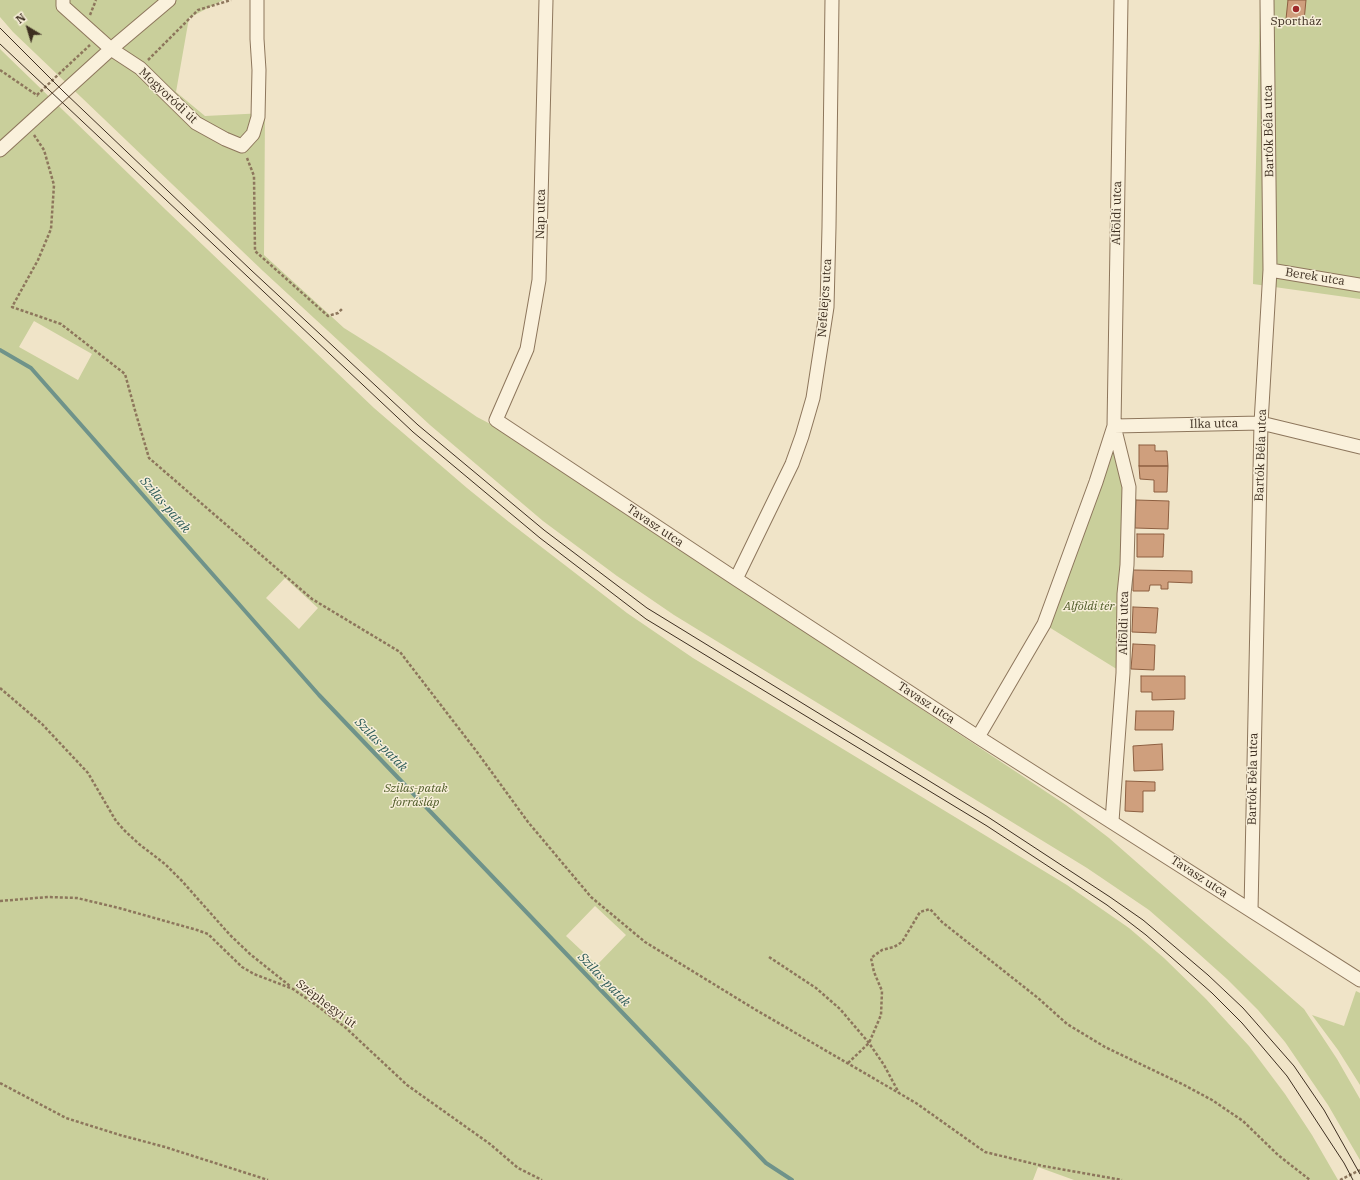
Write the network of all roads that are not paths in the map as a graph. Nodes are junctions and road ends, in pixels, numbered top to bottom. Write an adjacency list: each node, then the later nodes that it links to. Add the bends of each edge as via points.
1 (63, 0): 8 (street, Mogyoródi út, via 63,6)
2 (169, 0): 8 (street)
3 (257, 0): 8 (street, Mogyoródi út, via 258,116 253,134 242,146 196,123 140,68)
4 (546, 0): 12 (street, Nap utca, via 539,280 527,349)
5 (832, 0): 16 (street, Nefelejcs utca, via 827,307 813,398 792,464)
6 (1121, 0): 14 (street, Alföldi utca)
7 (1267, 0): 10 (street, Bartók Béla utca)
8 (111, 50): 9 (street)
9 (0, 150)
10 (1270, 270): 11 (street, Berek utca); 13 (street, Bartók Béla utca)
11 (1360, 285)
12 (496, 420): 16 (street, Tavasz utca)
13 (1261, 423): 14 (street, Ilka utca); 15 (street, Ilka utca); 19 (street, Bartók Béla utca)
14 (1114, 426): 17 (street, Alföldi utca, via 1044,624); 18 (street, Alföldi utca, via 1129,488 1123,673)
15 (1360, 447)
16 (736, 579): 17 (street, Tavasz utca)
17 (978, 737): 18 (street, Tavasz utca)
18 (1112, 821): 19 (street, Tavasz utca)
19 (1251, 910): 20 (street, Tavasz utca)
20 (1360, 980)

